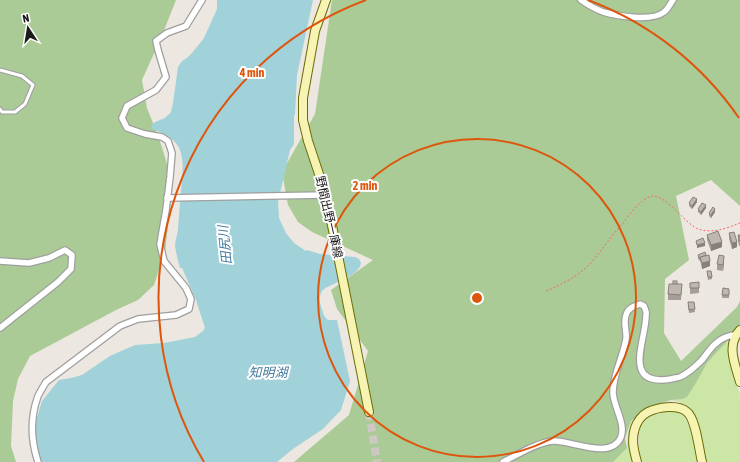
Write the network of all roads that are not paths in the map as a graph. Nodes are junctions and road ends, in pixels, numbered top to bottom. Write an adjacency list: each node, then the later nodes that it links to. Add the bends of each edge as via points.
1 (202, 0): 8 (street, via 186,26 167,33 156,41 166,77 156,90 127,106 122,118 127,128 168,141 172,153)
2 (326, 0): 7 (main road, 野間出野一庫線, via 315,31 302,98 303,120 308,141)
3 (581, 0): 4 (street, via 603,12 644,18 664,12)
4 (673, 0)
5 (0, 70): 6 (lane, via 22,76 33,85 25,104 15,112 2,112)
6 (0, 109)
7 (326, 195): 8 (street); 13 (main road, 野間出野一庫線)
8 (167, 198): 14 (street, via 160,244 164,260 186,288 191,299 189,309 176,315 138,320 120,326 46,382 38,396 33,417 32,433)
9 (0, 260): 10 (street, via 29,263 49,258 65,250 72,255 71,269)
10 (0, 328)
11 (738, 332): 12 (main road, via 732,343 732,351); 15 (street, via 717,342 701,361 680,377 660,380 651,378 644,375 640,362 647,314 644,306 634,306 625,316 626,339 614,380 614,401 622,426 621,436 616,444 600,449 554,441 541,443)
12 (740, 382)
13 (369, 412)
14 (38, 462)
15 (503, 462)
16 (637, 462): 17 (main road, via 633,441 639,419 649,412 675,407 687,412 694,422)
17 (702, 462)

